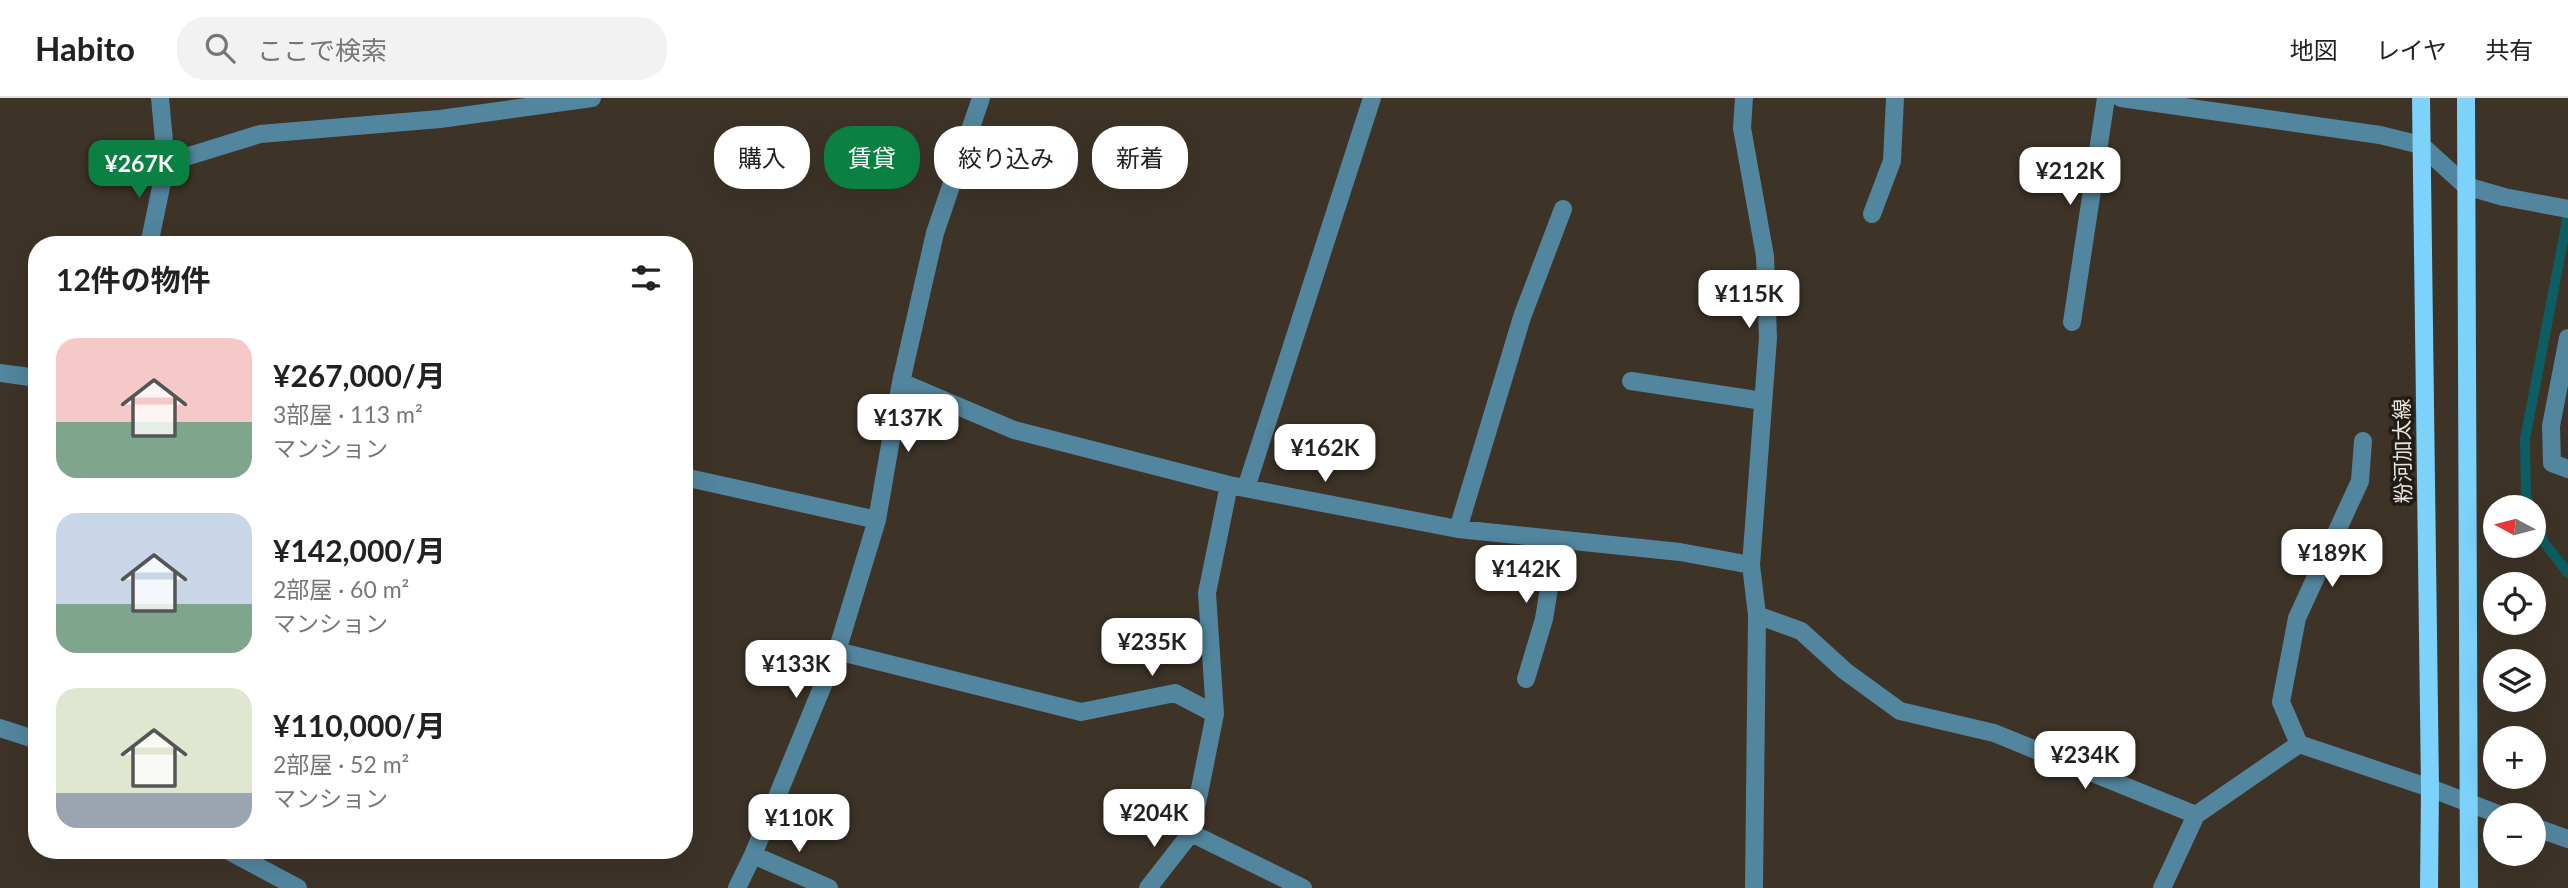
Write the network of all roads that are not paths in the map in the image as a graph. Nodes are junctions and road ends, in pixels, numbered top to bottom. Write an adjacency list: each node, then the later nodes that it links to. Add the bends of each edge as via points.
1 (160, 98): 12 (street)
2 (592, 98): 12 (street, via 440,119 260,134)
3 (981, 98): 23 (street, via 935,233)
4 (1372, 98): 28 (street)
5 (1744, 98): 24 (street, via 1742,128 1765,256 1768,338)
6 (1895, 98): 16 (street, via 1892,161)
7 (2106, 98): 18 (street)
8 (2121, 98): 11 (street)
9 (2421, 98): 11 (main road, 粉河加太線)
10 (2466, 98): 13 (main road)
11 (2421, 145): 13 (street); 40 (main road, 粉河加太線)
12 (166, 163): 17 (street)
13 (2466, 186): 15 (street); 41 (main road)
14 (1563, 209): 30 (street, via 1522,317)
15 (2568, 209)
16 (1872, 214)
17 (151, 236)
18 (2072, 322)
19 (2568, 338): 26 (street, via 2552,426 2552,463)
20 (0, 373): 21 (street)
21 (28, 377)
22 (1630, 381): 24 (street)
23 (901, 382): 28 (street, via 1014,430); 29 (street)
24 (1763, 401): 32 (street)
25 (2363, 441): 39 (street, via 2360,481 2297,618 2281,702)
26 (2568, 469)
27 (693, 479): 29 (street)
28 (1237, 487): 30 (street); 36 (street, via 1208,593)
29 (877, 520): 34 (street)
30 (1458, 529): 31 (street)
31 (1557, 539): 32 (street); 35 (street, via 1544,619)
32 (1751, 565): 33 (street)
33 (1757, 615): 43 (street, via 1801,631 1900,711 1994,733); 54 (street)
34 (837, 651): 36 (street, via 1081,712 1175,693); 47 (street)
35 (1527, 679)
36 (1215, 713): 45 (street)
37 (0, 727): 38 (street)
38 (28, 737)
39 (2299, 744): 40 (street); 43 (street)
40 (2430, 788): 41 (street); 56 (main road, 粉河加太線)
41 (2469, 803): 42 (street); 57 (main road)
42 (2483, 808)
43 (2196, 815): 55 (street)
44 (2546, 831): 46 (street)
45 (1191, 833): 52 (street); 53 (street)
46 (2568, 839)
47 (753, 855): 50 (street); 51 (street)
48 (245, 859): 49 (street)
49 (298, 888)
50 (737, 888)
51 (829, 888)
52 (1147, 888)
53 (1303, 888)
54 (1754, 888)
55 (2162, 888)
56 (2429, 888)
57 (2469, 888)

